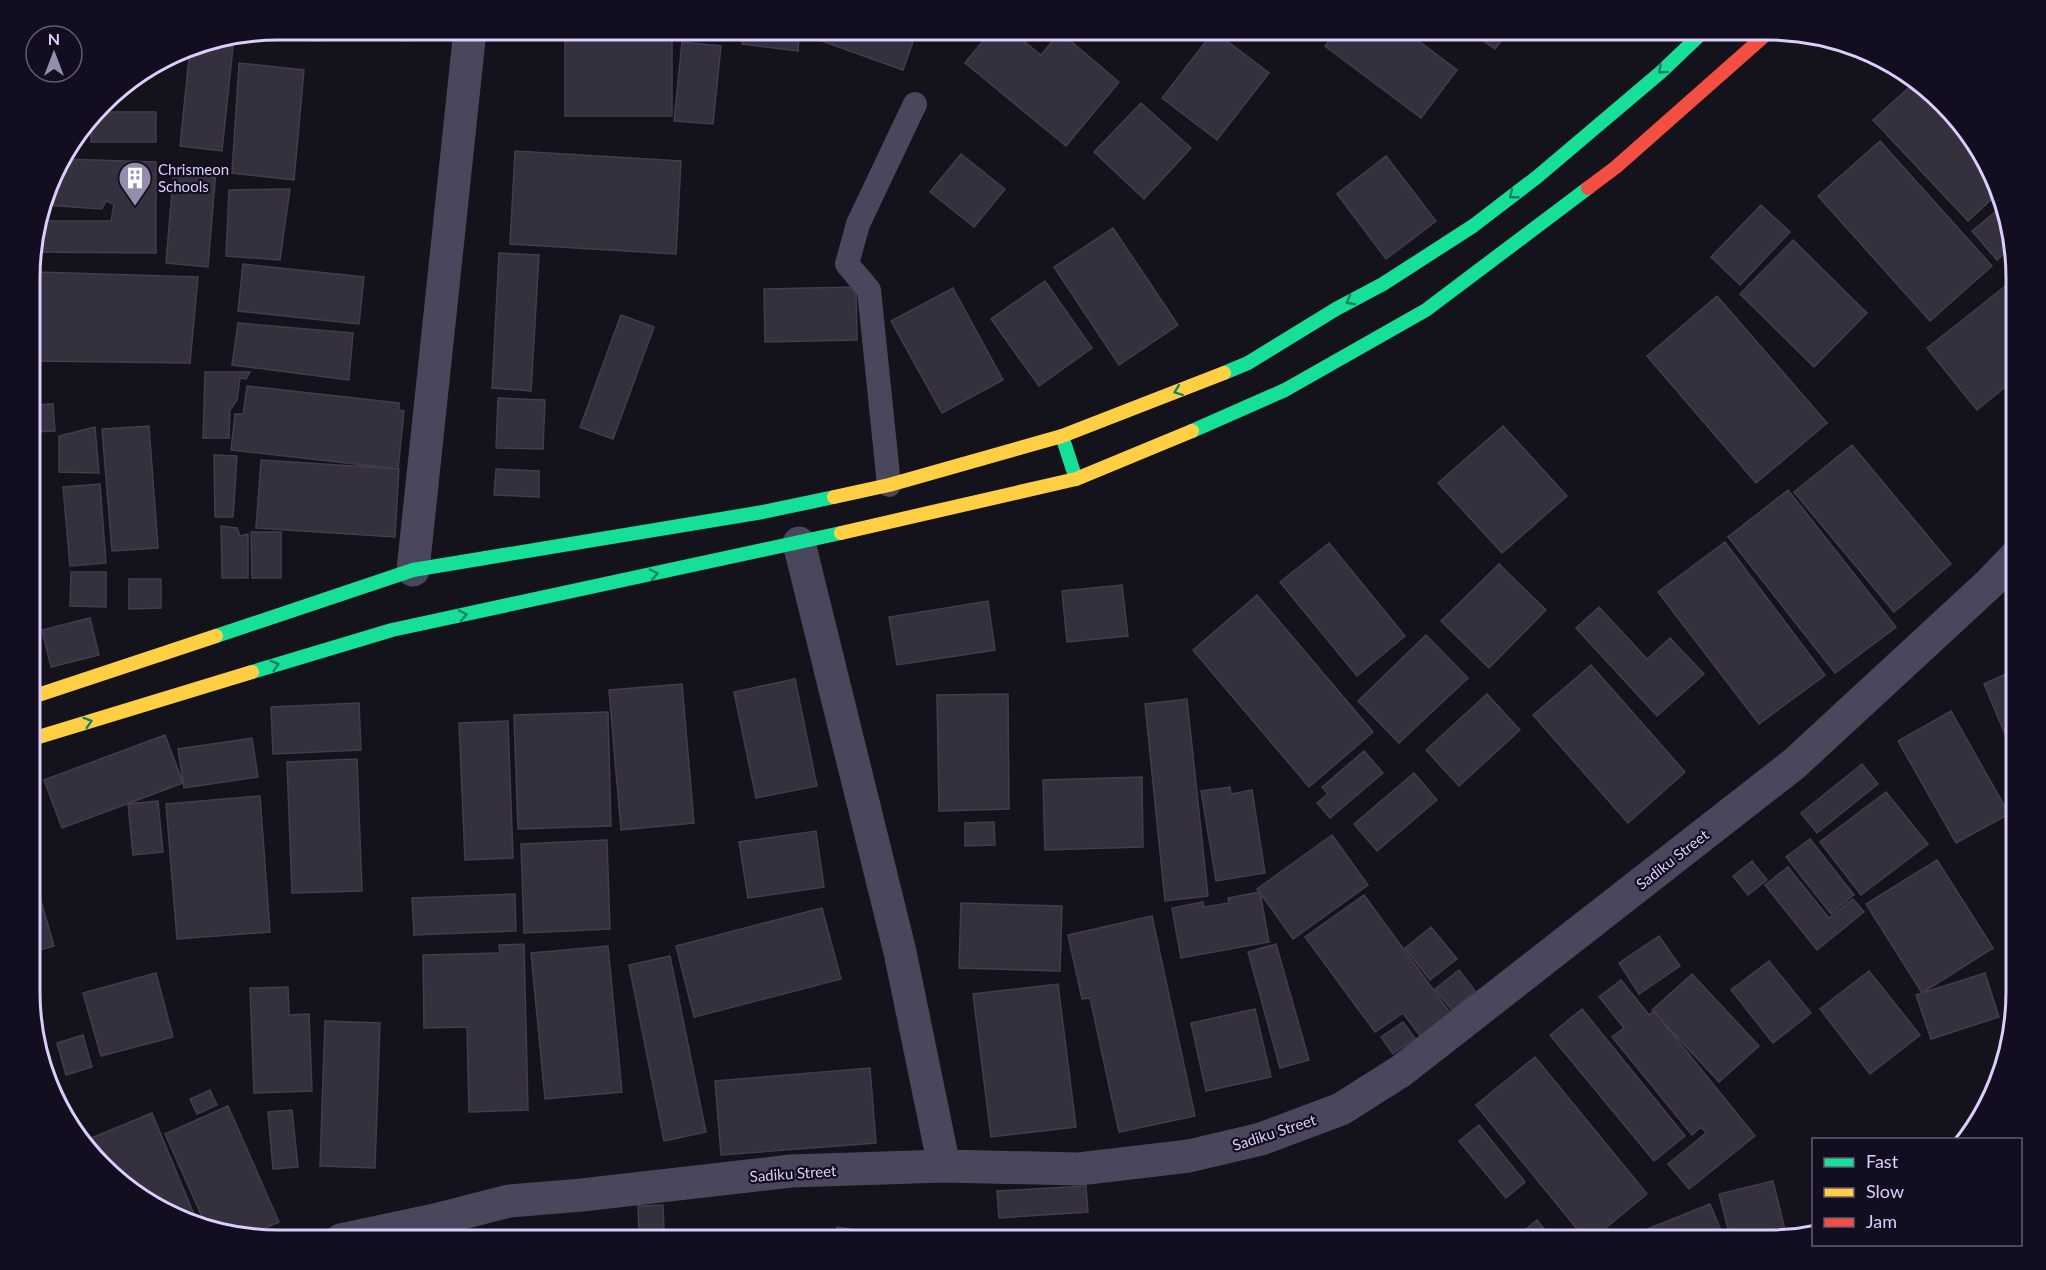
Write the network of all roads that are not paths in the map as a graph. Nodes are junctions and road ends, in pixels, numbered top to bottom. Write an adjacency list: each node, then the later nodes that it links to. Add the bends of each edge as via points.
1 (469, 40): 10 (street)
2 (1695, 40): 5 (main road, one-way to 5, via 1537,177 1473,226 1393,278 1248,363)
3 (1760, 40): 6 (main road, via 1616,167 1426,310 1285,390)
4 (915, 104): 7 (lane, via 858,224 847,264 869,290)
5 (1062, 436): 6 (main road); 7 (main road)
6 (1076, 479): 8 (main road)
7 (889, 485): 10 (main road, via 763,512)
8 (799, 543): 12 (main road, one-way to 8, via 392,630); 13 (street, via 900,952)
9 (2006, 567): 13 (street, Sadiku Street, via 1794,764 1401,1071 1341,1109 1261,1139 1189,1156 1079,1168)
10 (413, 570): 11 (main road)
11 (40, 694)
12 (40, 737)
13 (944, 1166): 14 (street, Sadiku Street, via 791,1171 509,1201)
14 (388, 1230)

